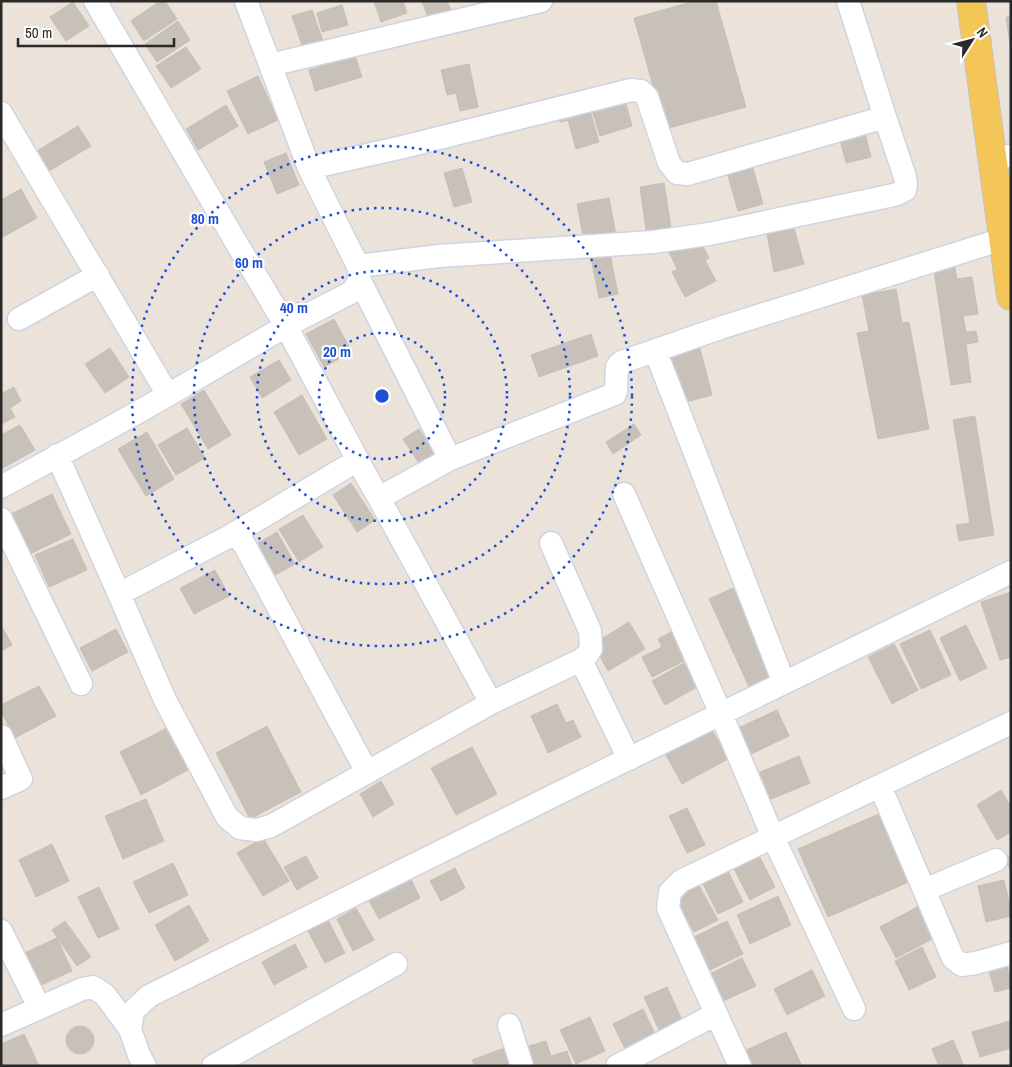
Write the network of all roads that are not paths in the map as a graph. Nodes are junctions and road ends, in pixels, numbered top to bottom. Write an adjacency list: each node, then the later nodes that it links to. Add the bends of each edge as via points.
1 (95, 1): 16 (street)
2 (246, 1): 6 (street)
3 (541, 1): 6 (street)
4 (848, 1): 8 (street)
5 (972, 1): 9 (main road)
6 (270, 65): 10 (street)
7 (1, 113): 13 (street)
8 (884, 118): 10 (street, via 688,174 677,173 669,163 646,97 641,91 631,90); 12 (street, via 906,184 905,190 898,194 676,239 439,256)
9 (1002, 156): 11 (main road)
10 (309, 168): 12 (street)
11 (1003, 239): 14 (main road); 17 (street)
12 (358, 272): 16 (street, via 352,292); 21 (street)
13 (98, 275): 15 (street); 18 (street)
14 (1011, 296)
15 (18, 319)
16 (286, 326): 18 (street); 20 (street)
17 (655, 350): 21 (street, via 619,364 615,394); 31 (street)
18 (168, 395): 19 (street)
19 (57, 456): 22 (street); 29 (street)
20 (358, 460): 24 (street); 26 (street)
21 (450, 460): 24 (street)
22 (1, 487)
23 (624, 494): 34 (street)
24 (379, 498): 33 (street)
25 (1, 519): 32 (street)
26 (230, 536): 29 (street); 38 (street, via 244,544)
27 (550, 543): 30 (street, via 590,631 591,649)
28 (1011, 572): 31 (street)
29 (119, 594): 38 (street, via 165,700 226,818 240,828 256,830 271,826)
30 (581, 660): 33 (street); 37 (street)
31 (784, 682): 34 (street)
32 (81, 684)
33 (491, 703): 38 (street)
34 (721, 714): 37 (street); 41 (street)
35 (1011, 723): 39 (street)
36 (1, 736): 40 (street, via 22,779)
37 (629, 758): 52 (street, via 149,996 133,1011)
38 (366, 772)
39 (880, 786): 41 (street); 43 (street)
40 (1, 788)
41 (773, 837): 48 (street); 49 (street, via 681,881 670,892 668,908)
42 (996, 860): 43 (street)
43 (924, 890): 45 (street, via 953,958 962,965)
44 (1, 931): 47 (street)
45 (1011, 953)
46 (396, 964): 55 (street)
47 (39, 1007): 50 (street); 52 (street, via 93,987 106,995)
48 (854, 1010)
49 (716, 1014): 53 (street); 57 (street)
50 (1, 1025)
51 (508, 1025): 56 (street)
52 (130, 1030): 54 (street)
53 (620, 1065)
54 (145, 1066)
55 (213, 1066)
56 (522, 1066)
57 (740, 1066)

